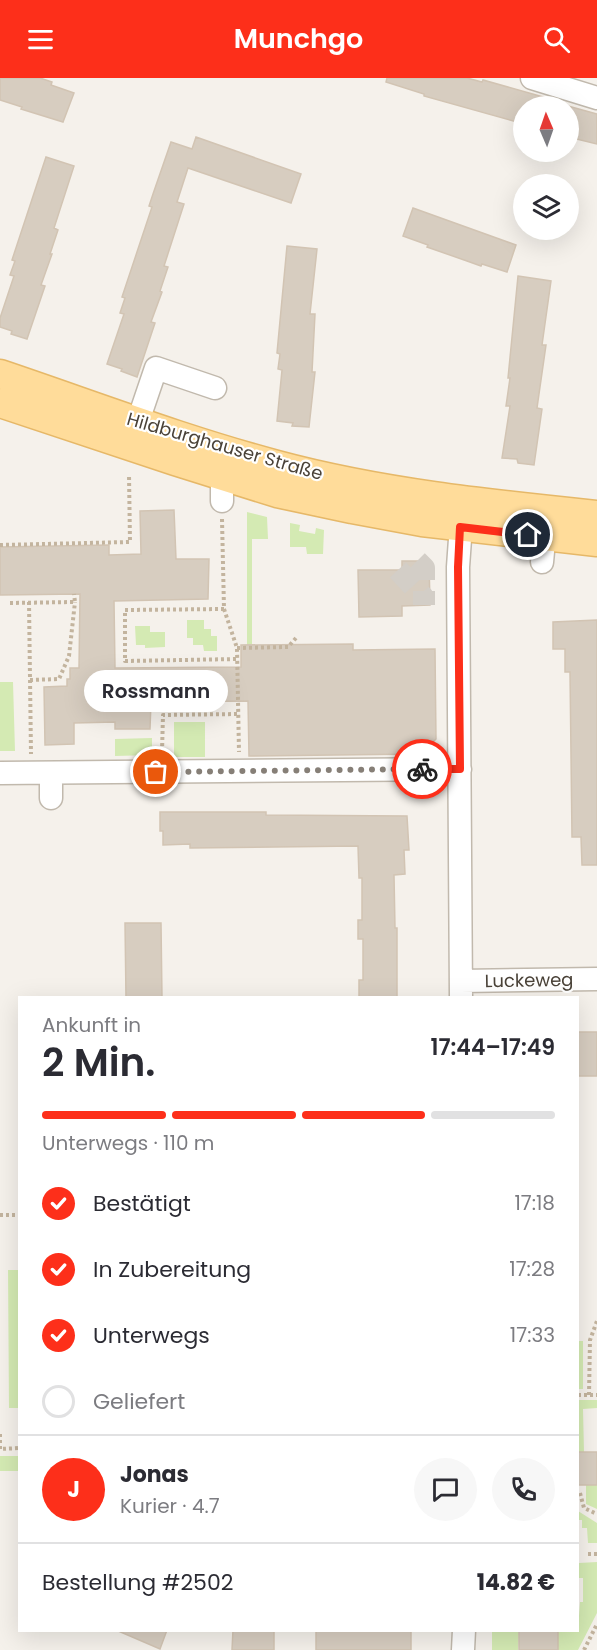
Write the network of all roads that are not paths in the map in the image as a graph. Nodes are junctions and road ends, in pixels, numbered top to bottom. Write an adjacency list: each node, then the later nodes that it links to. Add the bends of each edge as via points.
1 (532, 78): 2 (street)
2 (597, 98)
3 (0, 374): 6 (main road, Hildburghauser Straße)
4 (214, 388): 6 (street, via 156,368)
5 (0, 403): 7 (main road, Hildburghauser Straße, via 222,488)
6 (138, 421): 7 (main road, Hildburghauser Straße)
7 (372, 499): 8 (main road, Hildburghauser Straße)
8 (462, 514): 10 (main road, Hildburghauser Straße); 12 (street, via 458,567)
9 (597, 515): 10 (main road, Hildburghauser Straße)
10 (544, 536): 11 (main road, Hildburghauser Straße)
11 (597, 542)
12 (460, 769): 14 (street); 17 (street)
13 (0, 773): 14 (street)
14 (51, 773): 15 (street)
15 (51, 798)
16 (597, 979): 17 (street, Luckeweg)
17 (461, 989)
18 (465, 1632): 19 (street)
19 (463, 1650)

